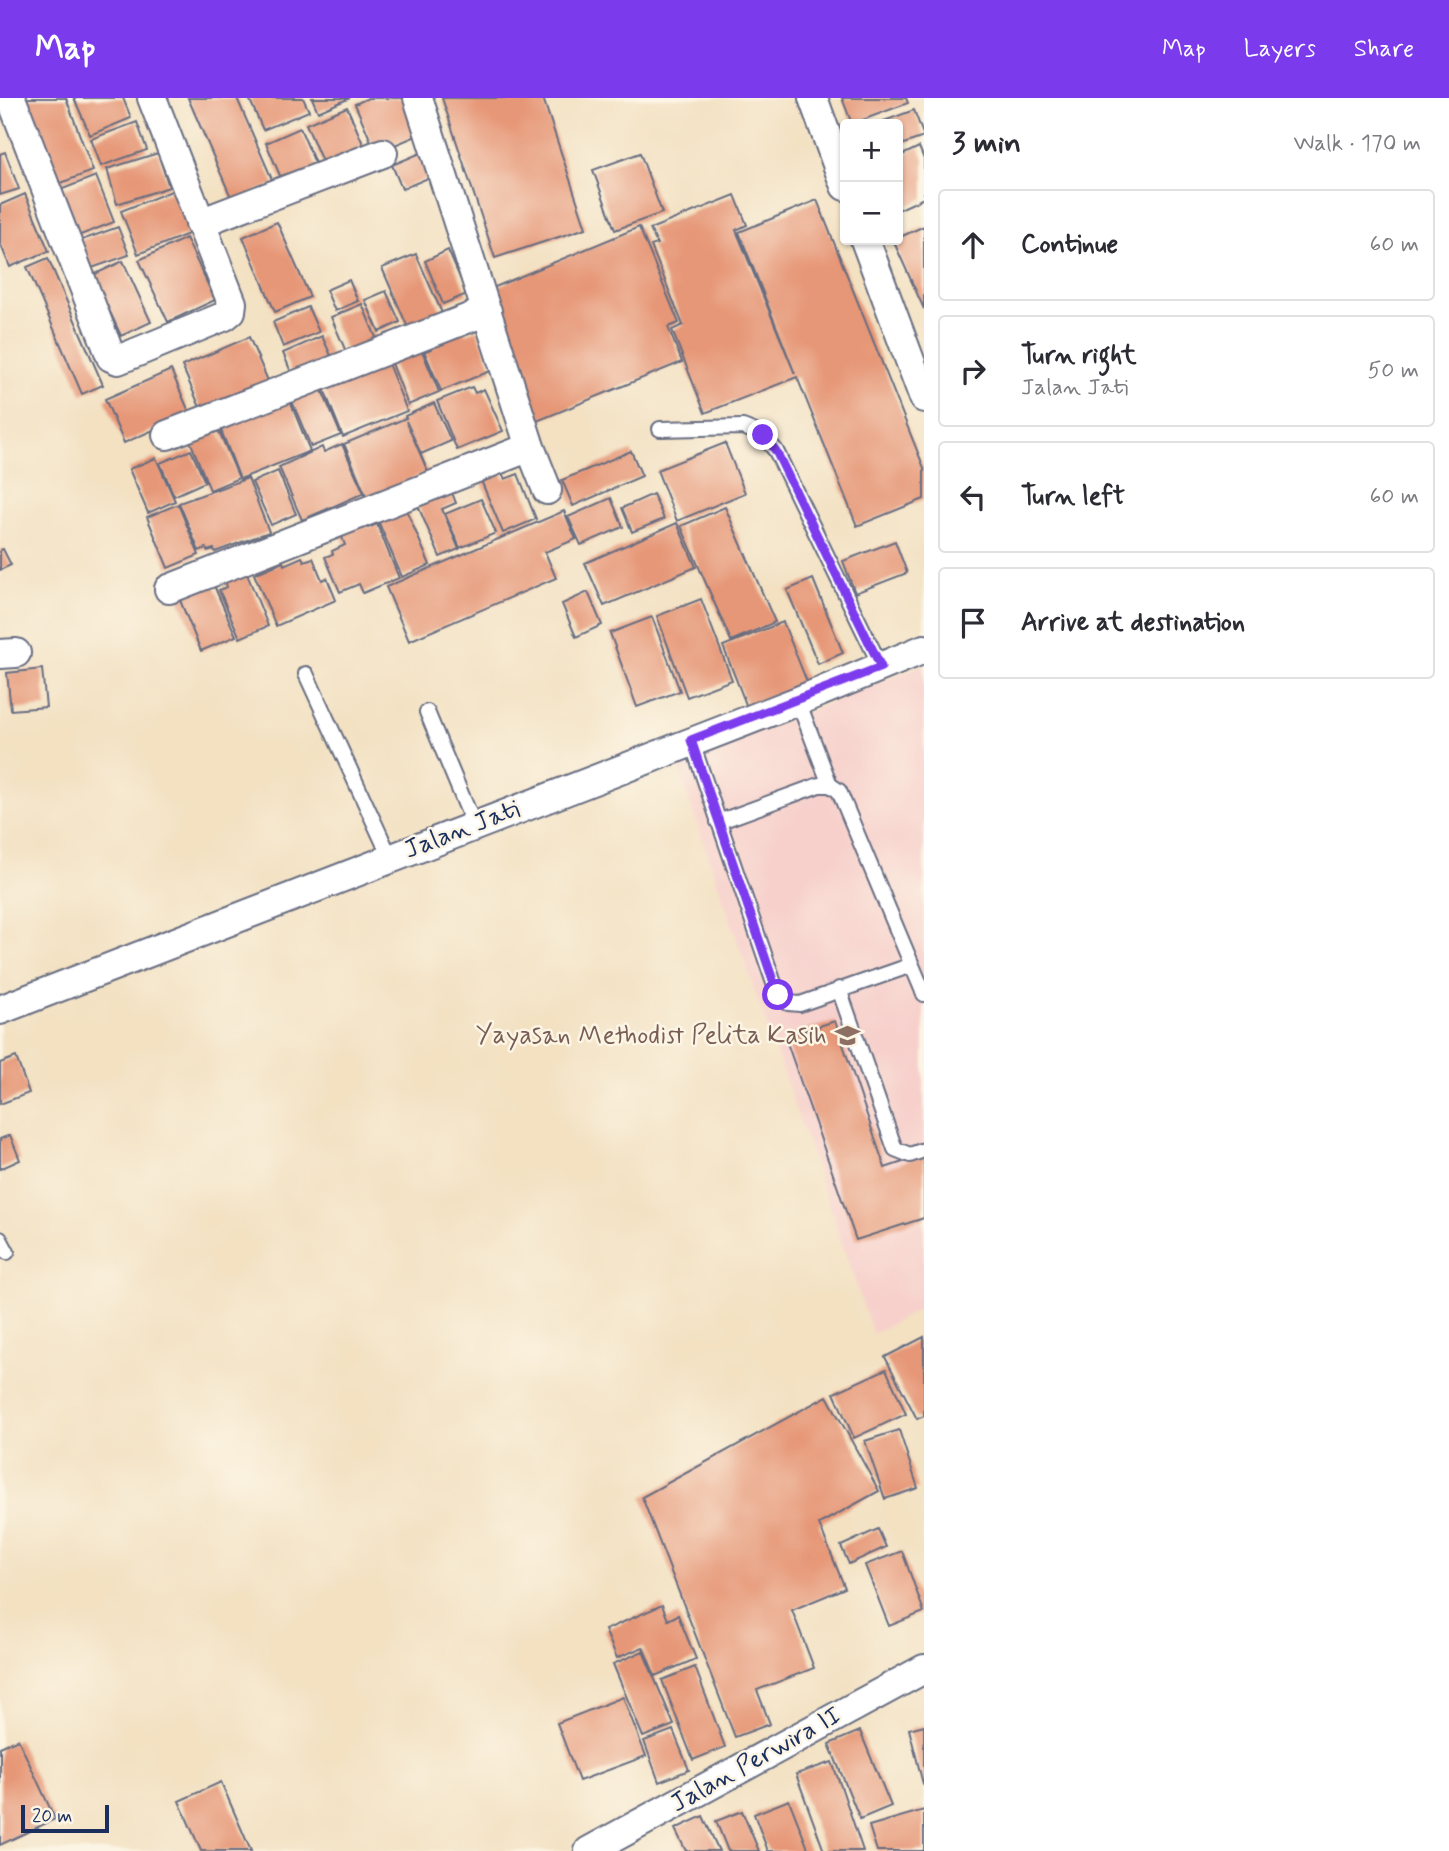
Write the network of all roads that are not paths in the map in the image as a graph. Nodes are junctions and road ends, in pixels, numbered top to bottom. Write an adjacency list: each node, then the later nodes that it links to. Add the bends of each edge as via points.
1 (11, 98): 7 (street, via 113,359 128,357 231,311 232,296)
2 (152, 98): 7 (street)
3 (418, 98): 9 (street)
4 (813, 98): 6 (street)
5 (383, 153): 7 (street)
6 (844, 182)
7 (200, 223)
8 (867, 245): 10 (street)
9 (487, 311): 12 (street); 13 (street)
10 (924, 398)
11 (660, 429): 17 (lane, via 743,427 763,435 776,451)
12 (167, 435)
13 (530, 447): 14 (street); 15 (street)
14 (547, 490)
15 (169, 589)
16 (924, 649): 17 (street, Jalan Jati)
17 (881, 667): 19 (street, Jalan Jati)
18 (306, 674): 25 (lane)
19 (798, 701): 21 (street, Jalan Jati); 22 (lane)
20 (427, 712): 24 (lane)
21 (691, 740): 23 (lane); 24 (street, Jalan Jati)
22 (830, 785): 23 (lane); 26 (lane, via 839,791)
23 (718, 822): 27 (lane, via 778,995 788,1003 800,1004)
24 (474, 825): 25 (street, Jalan Jati)
25 (390, 858): 29 (street, Jalan Jati)
26 (912, 965): 27 (lane); 28 (lane)
27 (839, 989): 30 (lane, via 895,1149 910,1155)
28 (924, 994)
29 (0, 1010)
30 (924, 1150)
31 (924, 1668): 32 (street, Jalan Perwira II)
32 (589, 1851)

